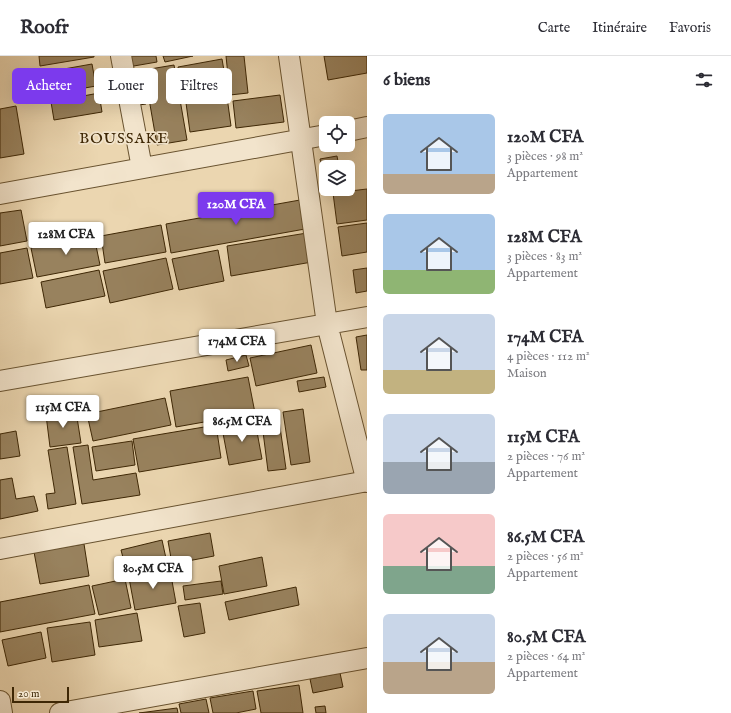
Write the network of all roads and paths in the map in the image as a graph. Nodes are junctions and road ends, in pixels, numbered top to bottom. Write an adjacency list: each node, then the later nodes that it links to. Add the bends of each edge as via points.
1 (120, 56): 7 (street)
2 (290, 56): 6 (street)
3 (367, 127): 4 (street)
4 (355, 130)
5 (319, 136): 6 (street)
6 (300, 140): 7 (street); 10 (street)
7 (142, 168): 8 (street)
8 (0, 194)
9 (367, 317): 10 (street)
10 (327, 324): 11 (street); 12 (street)
11 (0, 381)
12 (367, 481): 13 (street)
13 (0, 549)
14 (367, 658): 17 (street)
15 (0, 701): 16 (street)
16 (2, 713)
17 (60, 713)

